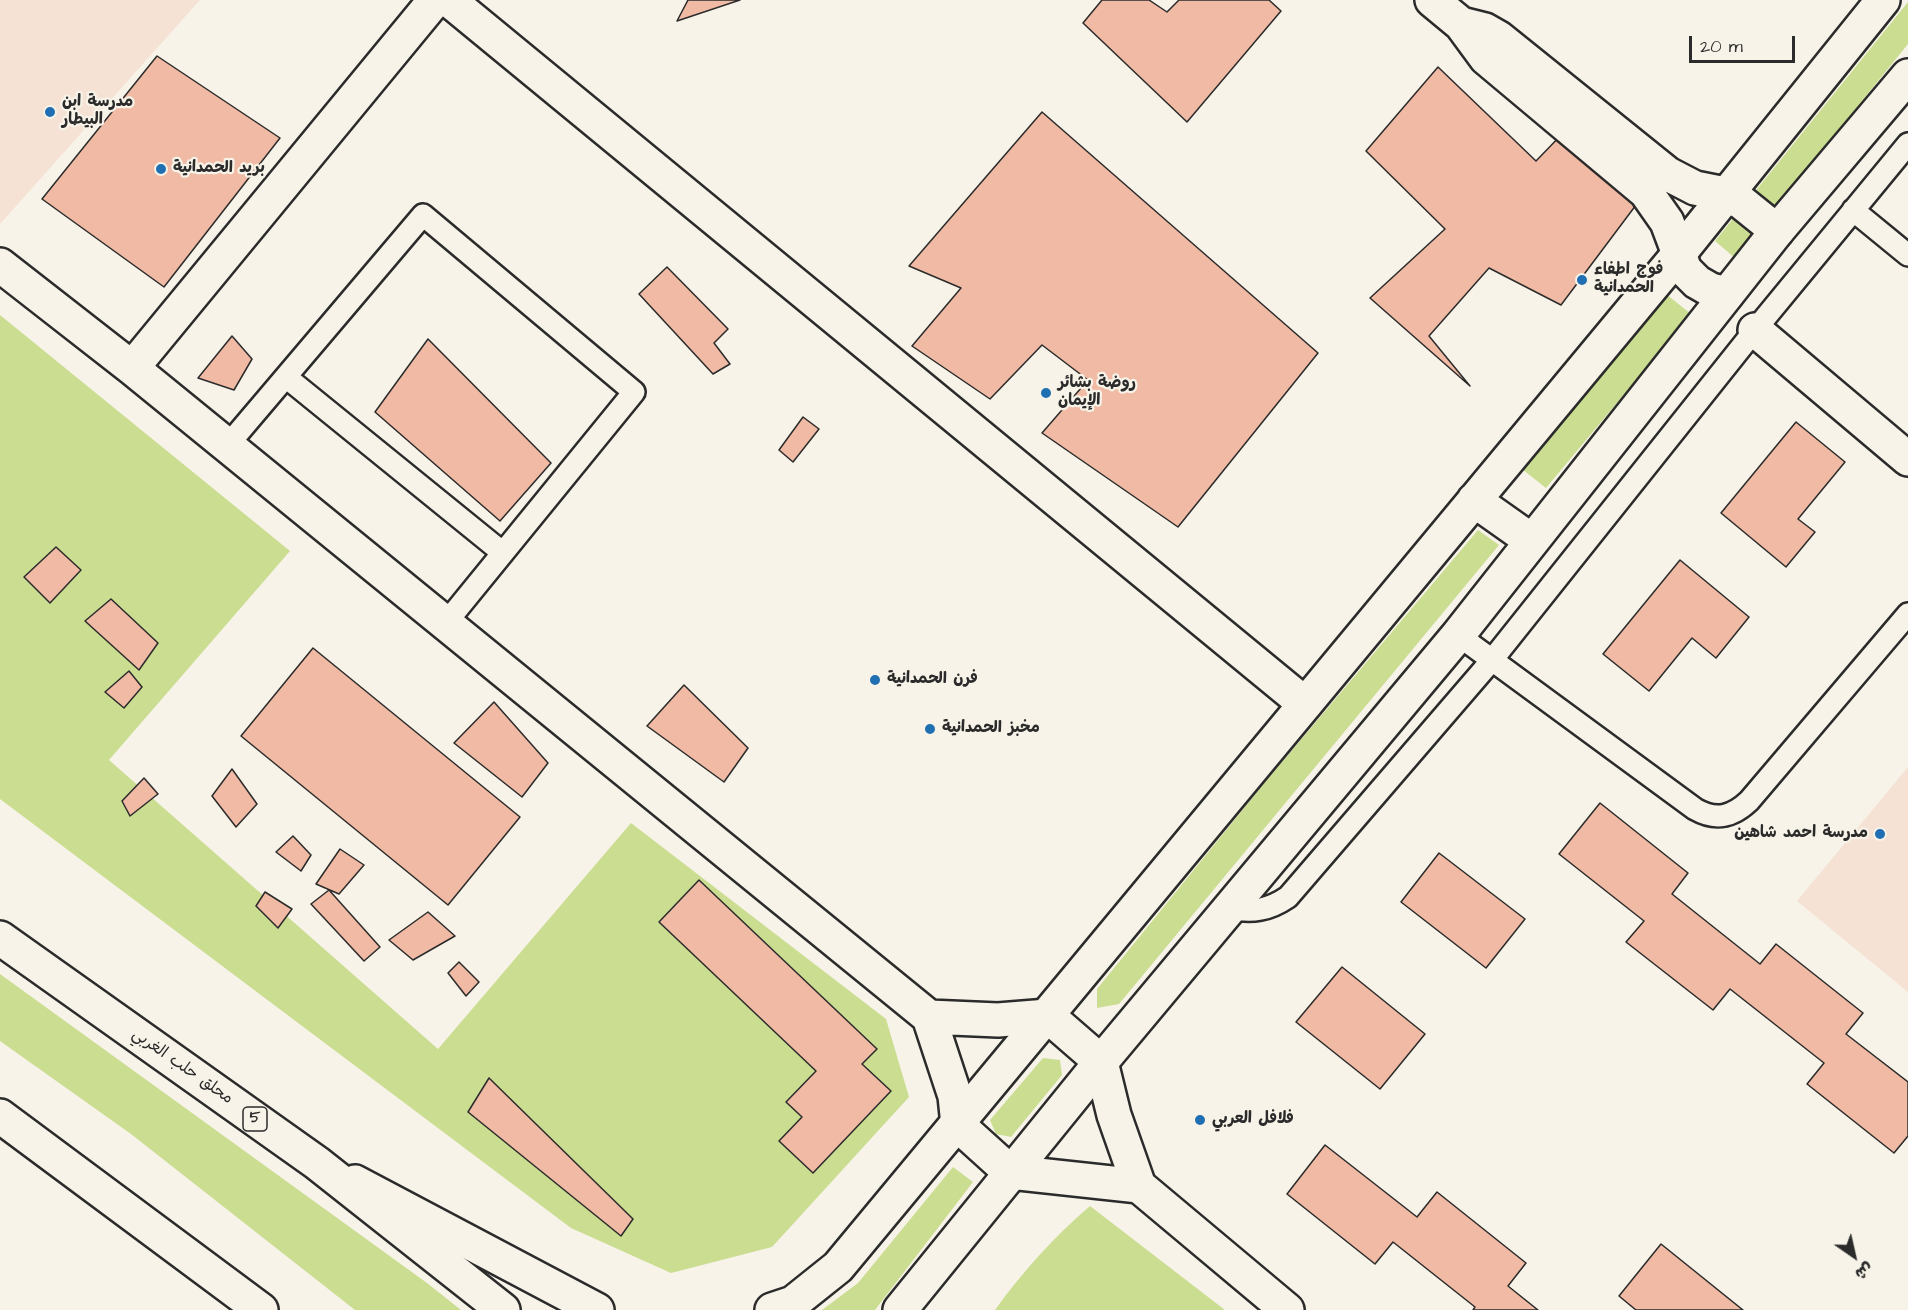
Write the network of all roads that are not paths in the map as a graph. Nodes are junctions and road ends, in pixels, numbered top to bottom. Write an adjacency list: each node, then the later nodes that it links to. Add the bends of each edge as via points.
1 (435, 0): 16 (main road)
2 (449, 0): 27 (main road)
3 (1432, 0): 5 (main road)
4 (1883, 0): 8 (main road)
5 (1461, 24): 8 (main road, via 1500,38 1668,174 1695,188); 11 (main road, via 1486,58 1646,192 1667,222)
6 (1908, 76): 10 (main road)
7 (1908, 144): 9 (lane)
8 (1725, 194): 10 (main road, via 1755,211); 11 (main road)
9 (1853, 210): 12 (lane); 15 (lane)
10 (1777, 231): 14 (main road)
11 (1678, 255): 14 (main road, via 1697,282); 20 (main road)
12 (1908, 255)
13 (0, 265): 16 (main road)
14 (1727, 294): 21 (main road)
15 (1755, 330): 19 (main road); 26 (lane)
16 (132, 368): 18 (main road)
17 (286, 377): 18 (lane); 22 (lane); 22 (lane, via 423,215 634,392)
18 (227, 446): 24 (main road)
19 (1908, 459)
20 (1474, 500): 21 (main road); 27 (main road)
21 (1532, 541): 25 (main road)
22 (503, 553): 24 (lane)
23 (1908, 614): 26 (lane, via 1749,801 1724,816 1714,817 1695,809)
24 (445, 624): 31 (main road)
25 (1458, 635): 26 (lane); 28 (main road)
26 (1492, 660): 28 (lane, via 1288,897 1258,911)
27 (1305, 704): 30 (main road)
28 (1230, 908): 32 (main road)
29 (0, 938): 35 (main road, محلق حلب الغربي / 5)
30 (1048, 1016): 31 (main road, via 998,1020); 32 (main road); 34 (main road)
31 (929, 1017): 34 (main road, via 955,1096)
32 (1101, 1062): 36 (main road); 37 (main road, via 1114,1115)
33 (0, 1116): 38 (main road)
34 (958, 1125): 36 (main road); 41 (main road, via 838,1267 793,1303)
35 (317, 1163): 39 (main road, محلق حلب الغربي / 5); 40 (main road)
36 (1010, 1172): 37 (main road); 42 (main road)
37 (1139, 1186): 43 (main road)
38 (261, 1310)
39 (503, 1310)
40 (597, 1310)
41 (772, 1310)
42 (900, 1310)
43 (1287, 1310)

